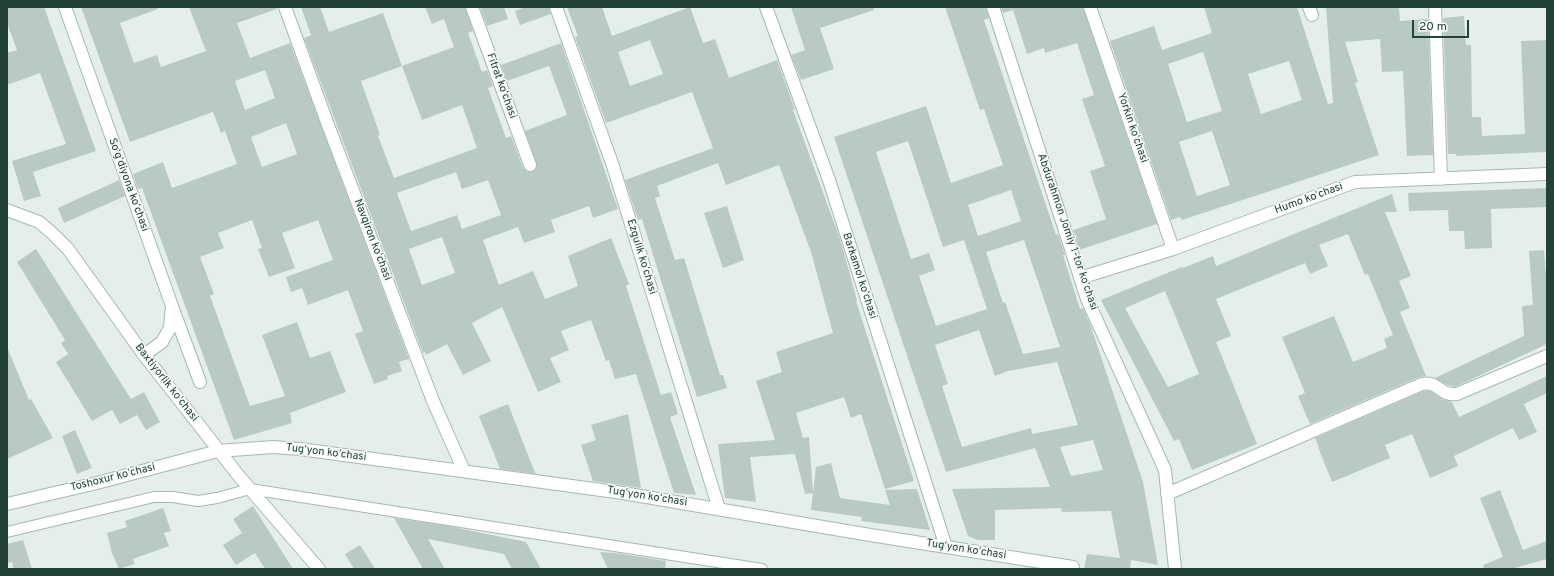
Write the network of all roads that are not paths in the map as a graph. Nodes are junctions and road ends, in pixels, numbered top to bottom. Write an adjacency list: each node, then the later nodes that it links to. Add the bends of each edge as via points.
1 (65, 7): 15 (street, Soʻgʻdiyona koʻchasi)
2 (285, 7): 20 (street, Navqiron koʻchasi, via 430,394)
3 (472, 7): 9 (street, Fitrat koʻchasi)
4 (556, 7): 24 (street, Ezgulik koʻchasi, via 613,166)
5 (766, 7): 26 (street, Barkamol koʻchasi, via 829,180)
6 (993, 7): 14 (street, Abdurahmon Jomiy 1-tor koʻchasi)
7 (1090, 7): 13 (street, Yorkin koʻchasi)
8 (1435, 7): 11 (street)
9 (530, 165)
10 (1547, 174): 11 (street, Humo koʻchasi)
11 (1441, 179): 13 (street, Humo koʻchasi, via 1355,182)
12 (7, 210): 16 (street, Baxtiyorlik koʻchasi, via 39,222 68,249)
13 (1173, 249): 14 (street, Humo koʻchasi)
14 (1080, 278): 22 (street, Abdurahmon Jomiy 1-tor koʻchasi, via 1087,299 1165,470)
15 (172, 306): 16 (street, Soʻgʻdiyona koʻchasi, via 170,328 162,342); 18 (street)
16 (144, 355): 19 (street, Baxtiyorlik koʻchasi)
17 (1547, 356): 22 (street, via 1457,394 1450,395 1434,385 1422,384)
18 (200, 382)
19 (218, 450): 20 (street, Tugʻyon koʻchasi, via 273,447 300,449); 21 (street, Baxtiyorlik koʻchasi); 23 (street, Toshoxur koʻchasi)
20 (464, 471): 24 (street, Tugʻyon koʻchasi)
21 (250, 489): 25 (lane, via 198,501 154,497); 28 (street, Baxtiyorlik koʻchasi); 29 (lane)
22 (1167, 494): 30 (street, Abdurahmon Jomiy 1-tor koʻchasi)
23 (7, 504)
24 (719, 509): 26 (street, Tugʻyon koʻchasi)
25 (7, 532)
26 (946, 547): 27 (street, Tugʻyon koʻchasi)
27 (1073, 567)
28 (319, 569)
29 (762, 569)
30 (1175, 569)

